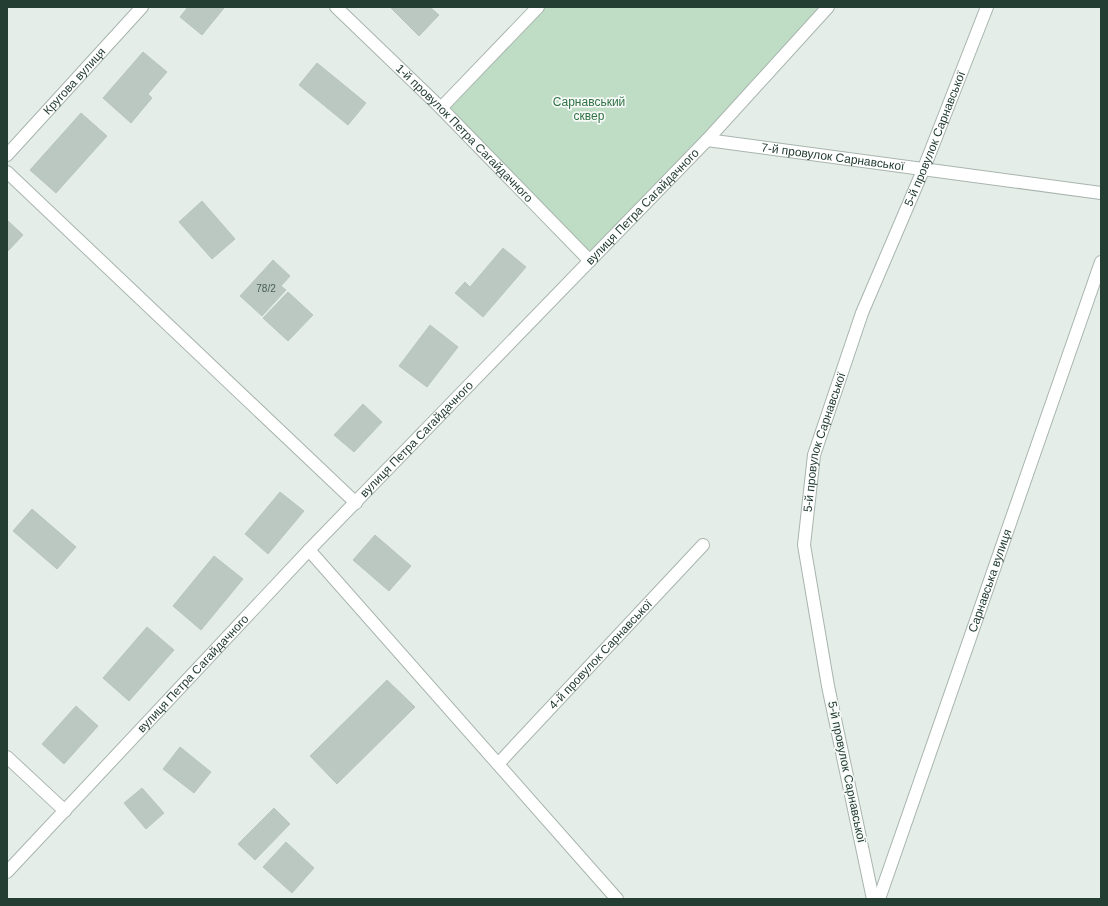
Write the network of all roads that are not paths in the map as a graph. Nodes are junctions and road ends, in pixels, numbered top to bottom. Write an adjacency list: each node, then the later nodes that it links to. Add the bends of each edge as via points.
1 (142, 7): 8 (street, Кругова вулиця)
2 (336, 7): 6 (street, 1-й провулок Петра Сагайдачного)
3 (538, 7): 6 (street)
4 (828, 7): 7 (street, вулиця Петра Сагайдачного)
5 (987, 7): 9 (street, 5-й провулок Сарнавської)
6 (441, 108): 12 (street, 1-й провулок Петра Сагайдачного)
7 (707, 140): 9 (street, 7-й провулок Сарнавської); 12 (street, вулиця Петра Сагайдачного)
8 (7, 155)
9 (924, 168): 11 (street, 7-й провулок Сарнавської); 22 (street, 5-й провулок Сарнавської, via 862,313 814,455 804,545 828,686)
10 (7, 172): 14 (street)
11 (1101, 193)
12 (590, 261): 14 (street, вулиця Петра Сагайдачного)
13 (1101, 262): 23 (street, Сарнавська вулиця)
14 (356, 503): 16 (street, вулиця Петра Сагайдачного)
15 (703, 545): 18 (street, 4-й провулок Сарнавської)
16 (309, 550): 18 (street); 19 (street, вулиця Петра Сагайдачного)
17 (7, 757): 19 (street)
18 (498, 764): 21 (street)
19 (65, 810): 20 (street, вулиця Петра Сагайдачного)
20 (7, 872)
21 (617, 899)
22 (873, 899)
23 (879, 899)

